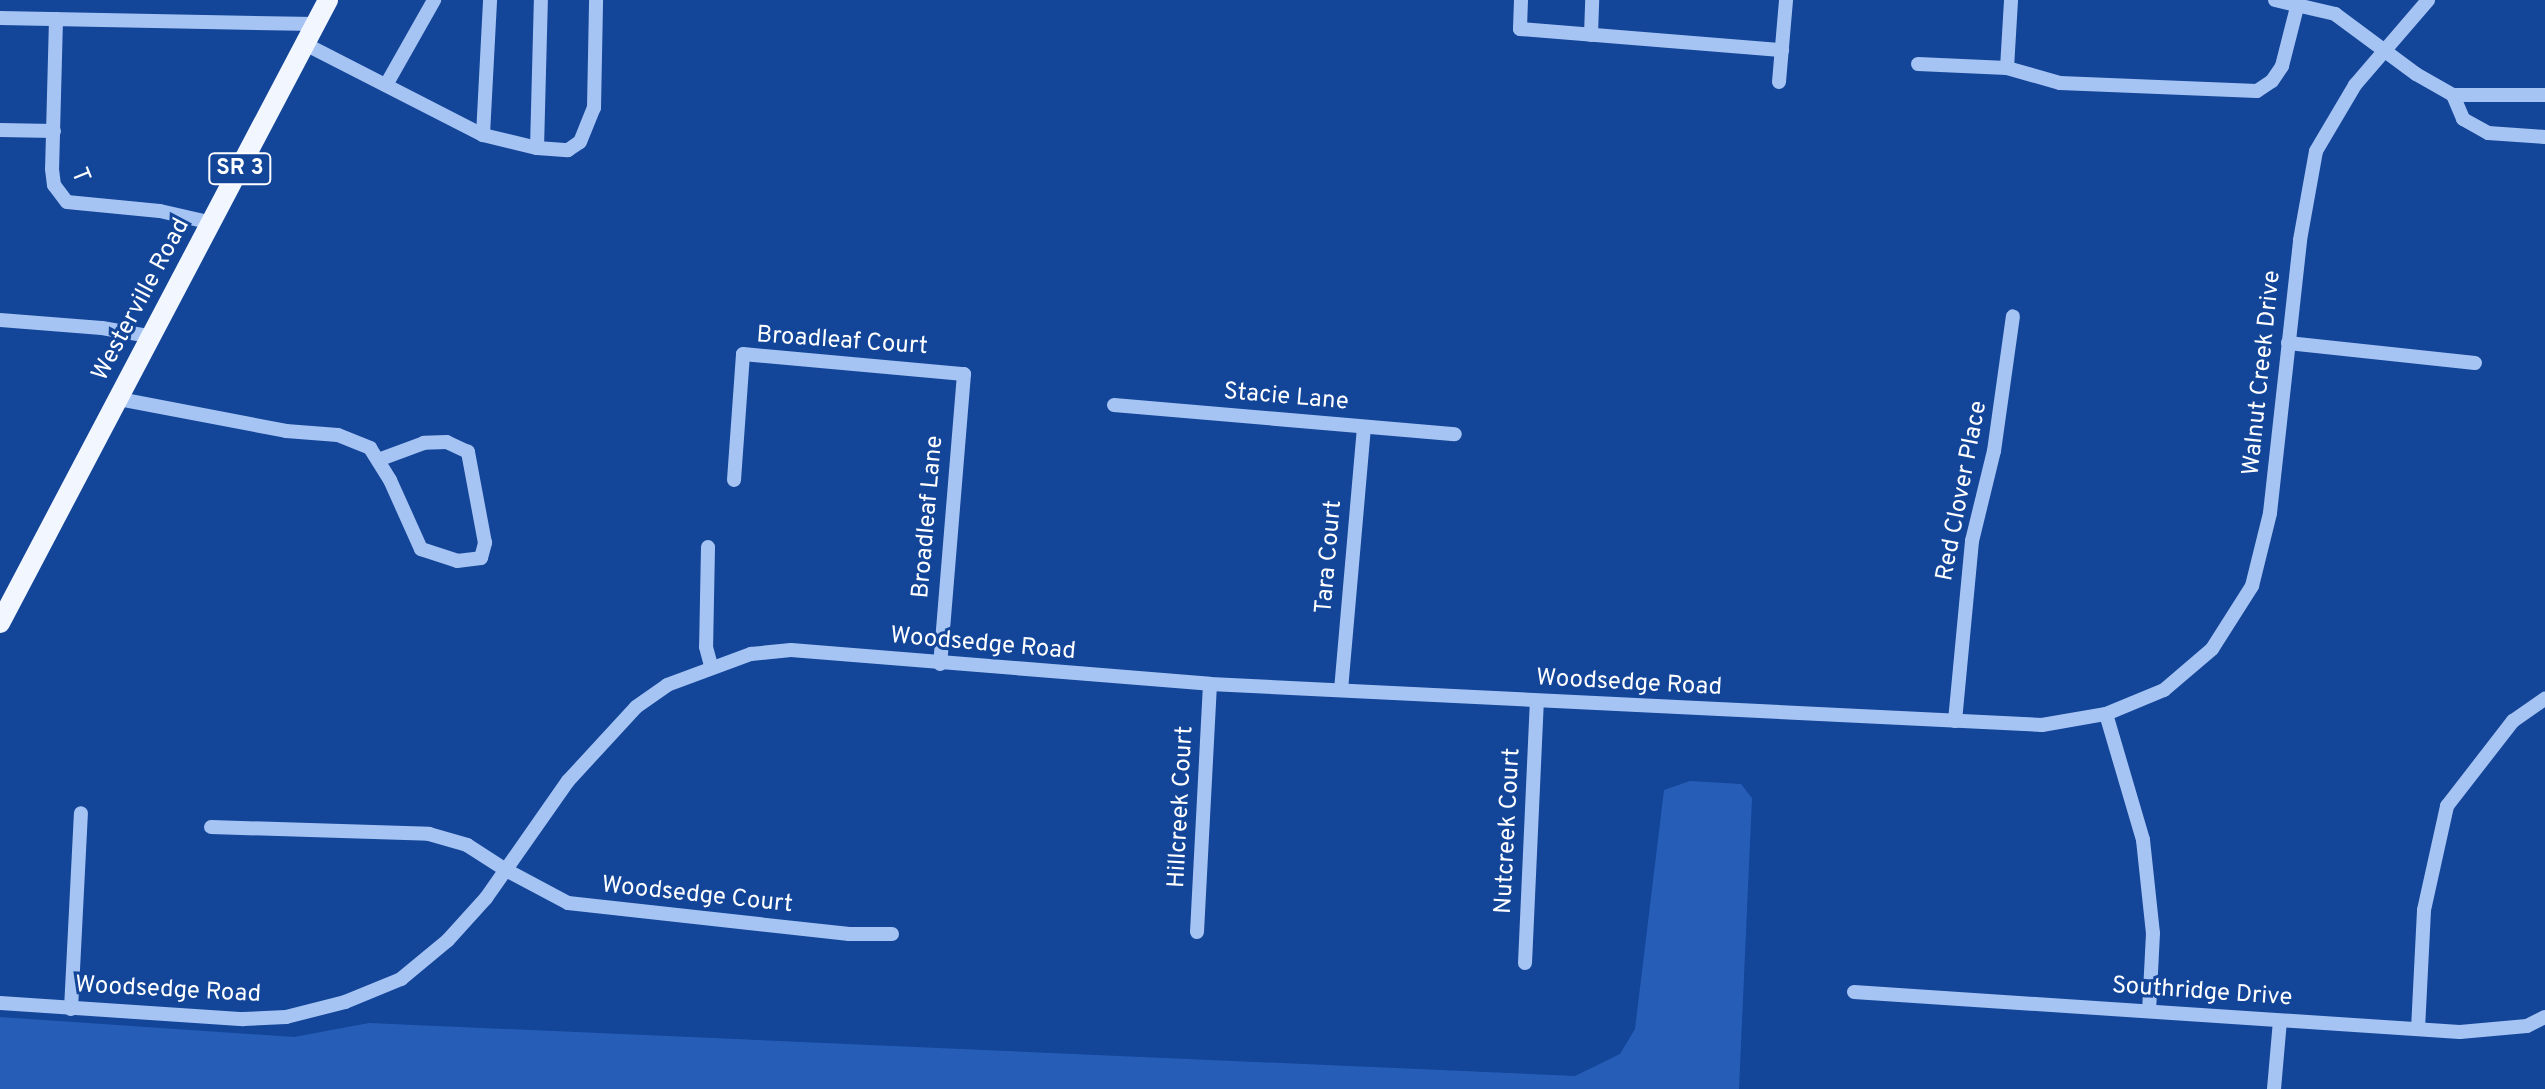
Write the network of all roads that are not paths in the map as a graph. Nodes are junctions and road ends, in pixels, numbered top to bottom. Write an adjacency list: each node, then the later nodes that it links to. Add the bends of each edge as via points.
1 (328, 0): 15 (main road, Westerville Road / SR 3)
2 (434, 0): 23 (street)
3 (490, 0): 28 (street)
4 (541, 0): 30 (street)
5 (596, 0): 30 (street, via 594,108 585,133 575,149)
6 (1521, 0): 16 (street, via 1520,29)
7 (1592, 0): 16 (street)
8 (1786, 0): 19 (street)
9 (2011, 0): 21 (street)
10 (2275, 0): 12 (street)
11 (2428, 0): 18 (street, Walnut Creek Drive)
12 (2298, 3): 18 (street, via 2335,14); 21 (street, via 2282,66 2257,91 2060,83)
13 (0, 18): 14 (street)
14 (56, 19): 15 (street); 27 (street, T)
15 (315, 24): 17 (main road, Westerville Road / SR 3)
16 (1591, 35): 19 (street)
17 (305, 44): 23 (street); 31 (main road, Westerville Road / SR 3)
18 (2385, 49): 24 (street); 35 (street, Walnut Creek Drive, via 2355,85 2316,151)
19 (1782, 50): 22 (street)
20 (1918, 64): 21 (street)
21 (2007, 68)
22 (1779, 82)
23 (386, 85): 28 (street)
24 (2453, 95): 25 (street); 29 (street, via 2463,119 2488,133)
25 (2545, 95)
26 (0, 130): 27 (street)
27 (54, 131): 31 (street, T, via 54,185 67,202 160,211)
28 (483, 135): 30 (street)
29 (2545, 137)
30 (537, 148)
31 (212, 223): 34 (main road, Westerville Road / SR 3)
32 (2013, 316): 53 (street, Red Clover Place, via 1994,451 1972,541)
33 (0, 320): 34 (street)
34 (149, 336): 38 (main road, Westerville Road / SR 3)
35 (2288, 343): 36 (street); 52 (street, Walnut Creek Drive, via 2270,513 2252,586 2212,649 2164,690)
36 (2475, 363)
37 (964, 374): 43 (street, Broadleaf Court, via 743,354); 46 (street, Broadleaf Lane)
38 (119, 399): 42 (street, via 286,431 338,435 370,448); 45 (main road, Westerville Road / SR 3)
39 (1114, 405): 40 (street, Stacie Lane)
40 (1364, 427): 41 (street, Stacie Lane); 49 (street, Tara Court)
41 (1455, 434)
42 (378, 460): 42 (street, via 421,549 457,561 481,558 485,543 468,452 447,442 424,443)
43 (734, 480)
44 (708, 547): 47 (street, via 706,647)
45 (0, 623)
46 (940, 664): 47 (street, Woodsedge Road, via 791,650); 48 (street, Woodsedge Road)
47 (711, 666): 56 (street, Woodsedge Road, via 667,685 636,707 568,781)
48 (1210, 684): 49 (street, Woodsedge Road); 57 (street, Hillcreek Court)
49 (1341, 690): 51 (street, Woodsedge Road)
50 (2545, 699): 66 (street, via 2513,721 2447,806 2424,910)
51 (1537, 701): 53 (street, Woodsedge Road); 59 (street, Nutcreek Court)
52 (2106, 714): 53 (street, Woodsedge Road, via 2042,725); 63 (street, via 2143,840 2153,933)
53 (1955, 721)
54 (81, 813): 62 (street)
55 (211, 827): 56 (street, Woodsedge Court, via 429,834 467,845)
56 (506, 870): 58 (street, Woodsedge Court, via 568,903 849,934); 62 (street, Woodsedge Road, via 448,940 401,979 345,1002 286,1017 243,1019)
57 (1197, 932)
58 (892, 934)
59 (1525, 963)
60 (1854, 992): 63 (street, Southridge Drive)
61 (0, 1003): 62 (street, Woodsedge Road)
62 (71, 1009)
63 (2149, 1011): 65 (street, Southridge Drive)
64 (2545, 1017): 66 (street, Southridge Drive, via 2527,1026)
65 (2280, 1021): 66 (street, Southridge Drive); 67 (street)
66 (2418, 1029)
67 (2274, 1089)

